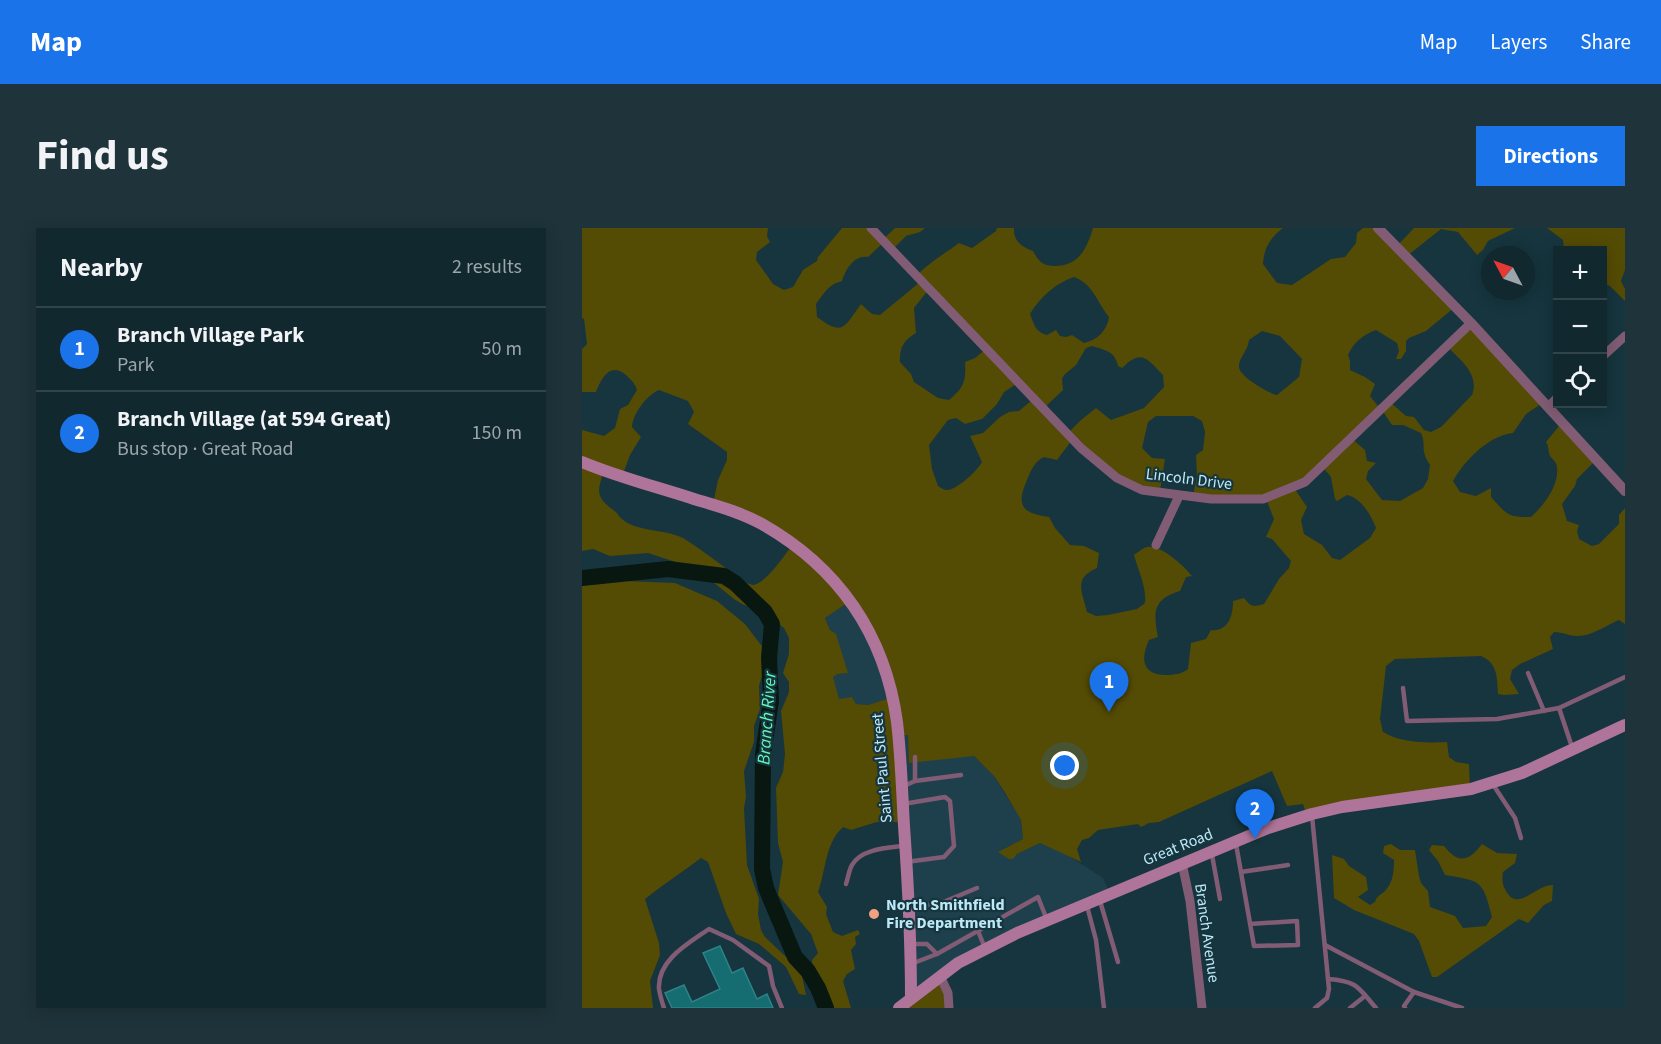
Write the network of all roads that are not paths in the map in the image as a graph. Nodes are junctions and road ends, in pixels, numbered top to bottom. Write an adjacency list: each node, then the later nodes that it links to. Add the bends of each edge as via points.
1 (871, 228): 10 (street, Lincoln Drive, via 1100,465 1142,490)
2 (1378, 228): 3 (street)
3 (1471, 323): 7 (street); 10 (street, Lincoln Drive, via 1305,482 1263,499)
4 (1625, 336): 5 (street)
5 (1605, 354)
6 (1553, 402): 7 (street)
7 (1548, 407): 9 (street)
8 (582, 462): 23 (main road, Saint Paul Street, via 760,523 815,561 838,584 862,617 887,681 896,721)
9 (1625, 491)
10 (1179, 496): 11 (street)
11 (1156, 545)
12 (1528, 673): 16 (lane)
13 (1625, 677): 15 (lane)
14 (1403, 688): 16 (lane, via 1407,720 1497,719)
15 (1559, 708): 16 (lane); 18 (lane)
16 (1544, 711)
17 (1625, 724): 18 (main road, Great Road)
18 (1573, 750): 22 (main road, Great Road)
19 (915, 757): 21 (lane)
20 (961, 775): 21 (lane)
21 (915, 781): 23 (lane)
22 (1492, 783): 25 (main road, Great Road); 26 (lane, via 1515,818)
23 (902, 787): 24 (main road, Saint Paul Street)
24 (903, 804): 28 (main road, Saint Paul Street); 30 (lane, via 945,797 950,801 954,846 944,857)
25 (1312, 814): 27 (main road, Great Road); 44 (lane)
26 (1521, 838)
27 (1236, 841): 29 (main road, Great Road); 33 (lane)
28 (905, 845): 30 (main road, Saint Paul Street); 34 (lane, via 858,858)
29 (1211, 851): 31 (main road, Great Road); 37 (lane)
30 (906, 862): 39 (main road, Saint Paul Street)
31 (1182, 863): 36 (main road, Great Road); 59 (street, Branch Avenue)
32 (1288, 866): 33 (lane)
33 (1241, 872): 41 (lane)
34 (846, 884)
35 (977, 888): 39 (lane, via 940,903)
36 (1099, 898): 38 (main road, Great Road); 47 (lane)
37 (1220, 899)
38 (1086, 903): 40 (main road, Great Road); 58 (lane, via 1096,940)
39 (909, 908): 43 (main road, Saint Paul Street)
40 (1047, 920): 42 (lane, via 1038,897); 45 (main road, Great Road)
41 (1250, 924): 41 (lane, via 1254,946 1298,945 1297,921)
42 (978, 931): 45 (lane); 46 (lane)
43 (911, 944): 46 (lane, via 927,944); 48 (main road, Saint Paul Street)
44 (1325, 945): 50 (lane); 51 (lane)
45 (985, 948): 49 (main road, Great Road)
46 (937, 954): 48 (lane)
47 (1118, 962)
48 (911, 964): 53 (main road, Saint Paul Street)
49 (940, 976): 53 (main road, Great Road); 57 (street, via 948,993)
50 (1329, 979): 52 (lane, via 1346,980); 60 (lane, via 1327,998)
51 (1414, 992): 63 (lane); 64 (lane)
52 (1365, 996): 61 (lane); 62 (lane)
53 (911, 998): 56 (main road, Great Road)
54 (664, 1008): 55 (lane, via 659,987 665,965 679,949 710,929 769,966)
55 (782, 1008)
56 (899, 1008)
57 (949, 1008)
58 (1104, 1008)
59 (1202, 1008)
60 (1315, 1008)
61 (1350, 1008)
62 (1376, 1008)
63 (1406, 1008)
64 (1462, 1008)

